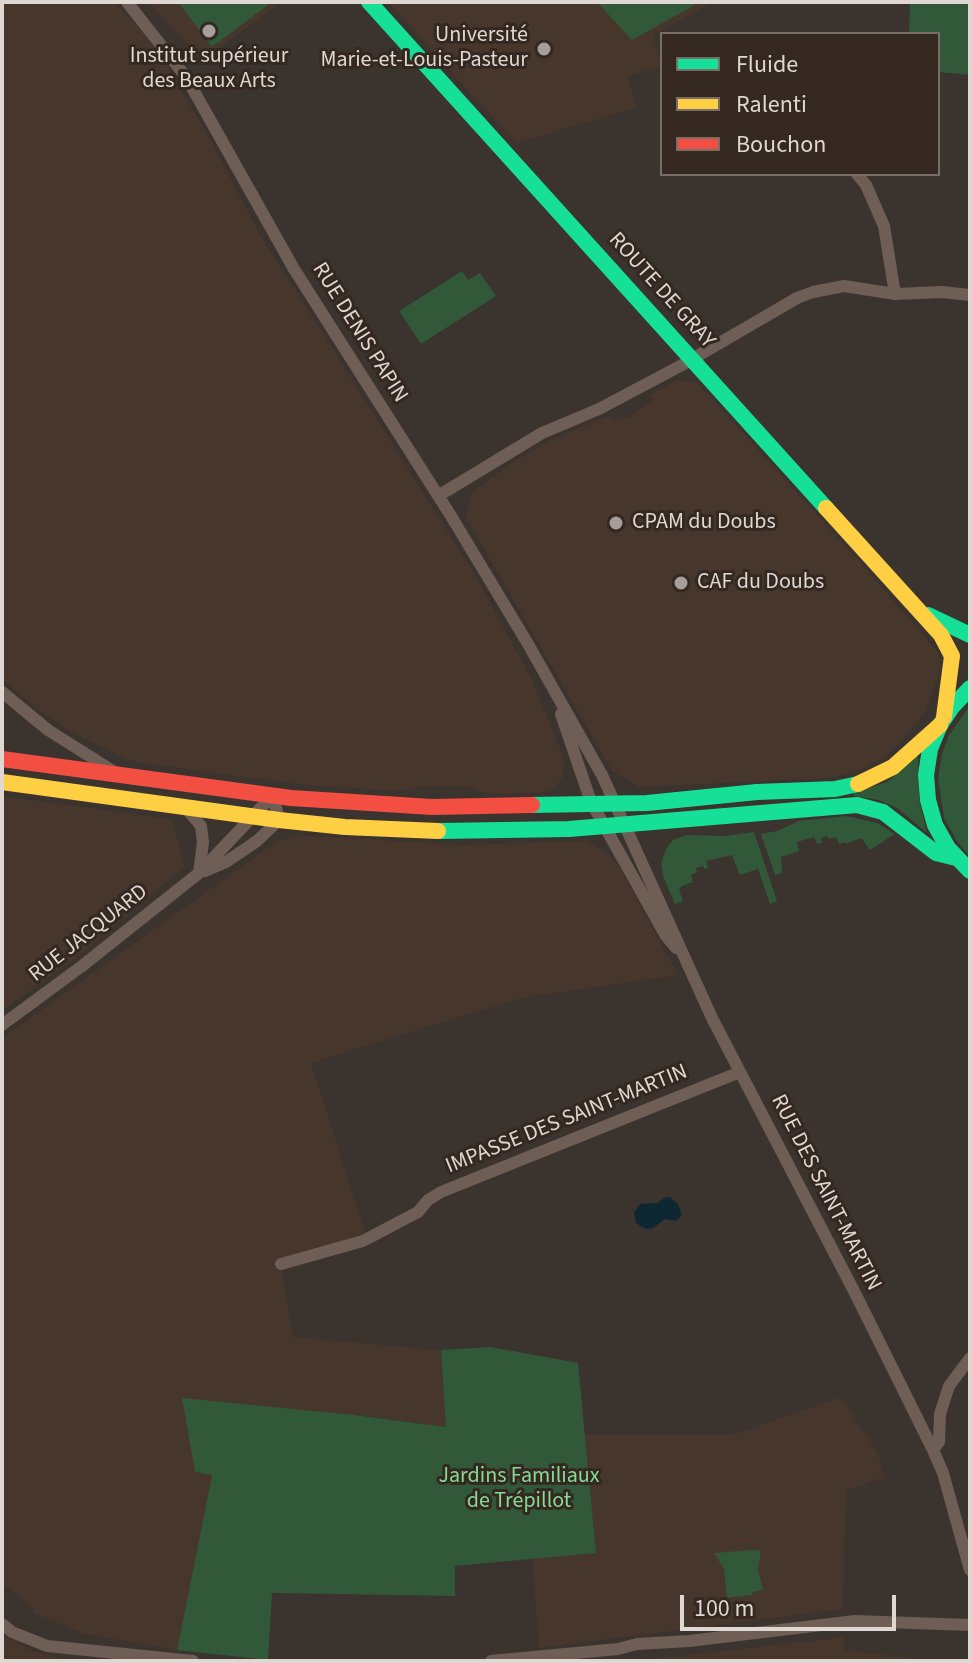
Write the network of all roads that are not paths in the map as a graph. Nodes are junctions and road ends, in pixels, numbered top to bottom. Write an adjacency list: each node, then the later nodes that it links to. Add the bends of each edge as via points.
1 (127, 2): 7 (street, RUE DENIS PAPIN, via 186,77 294,269)
2 (369, 2): 6 (main road, ROUTE DE GRAY)
3 (859, 176): 4 (street, via 884,226)
4 (895, 294): 5 (street); 6 (street, via 844,286 813,292)
5 (970, 295)
6 (693, 359): 7 (street, via 542,433); 8 (main road, ROUTE DE GRAY)
7 (438, 496): 11 (street, RUE DENIS PAPIN)
8 (918, 610): 9 (main road, ROUTE DE GRAY); 13 (main road, ROUTE DE GRAY, via 952,656)
9 (970, 635)
10 (970, 688): 13 (main road)
11 (553, 689): 18 (street, RUE DENIS PAPIN); 19 (street, RUE DENIS PAPIN)
12 (2, 692): 15 (street, via 48,730)
13 (942, 721): 19 (main road, via 893,767 835,789); 25 (main road, via 928,762 926,788 935,825)
14 (2, 759): 15 (main road)
15 (115, 773): 17 (main road)
16 (2, 782): 20 (main road)
17 (273, 795): 18 (main road, via 432,807); 21 (street, RUE JACQUARD); 22 (street)
18 (591, 802): 19 (main road); 23 (street, RUE DES SAINT-MARTIN)
19 (615, 802): 24 (street, RUE DES SAINT-MARTIN)
20 (186, 808): 21 (main road); 27 (street, via 201,826)
21 (253, 818): 22 (main road); 27 (street, RUE JACQUARD)
22 (279, 820): 23 (main road, via 459,832); 27 (street, RUE JACQUARD, via 226,862)
23 (604, 826): 24 (main road); 28 (street, RUE DES SAINT-MARTIN, via 666,936)
24 (625, 826): 25 (main road, via 857,805 883,812 936,853); 28 (street, RUE DES SAINT-MARTIN)
25 (956, 858): 26 (main road)
26 (970, 871)
27 (199, 873): 29 (street, RUE JACQUARD)
28 (682, 954): 30 (street, RUE DES SAINT-MARTIN)
29 (2, 1025)
30 (740, 1072): 31 (street, IMPASSE DES SAINT-MARTIN, via 441,1192 418,1212 363,1241); 33 (street, RUE DES SAINT-MARTIN)
31 (281, 1264)
32 (970, 1358): 33 (street, via 949,1386)
33 (933, 1450): 34 (street, RUE DES SAINT-MARTIN)
34 (970, 1570)
35 (2, 1624): 37 (street, via 47,1646)
36 (970, 1625): 38 (street, via 855,1621)
37 (193, 1661)
38 (491, 1661)

